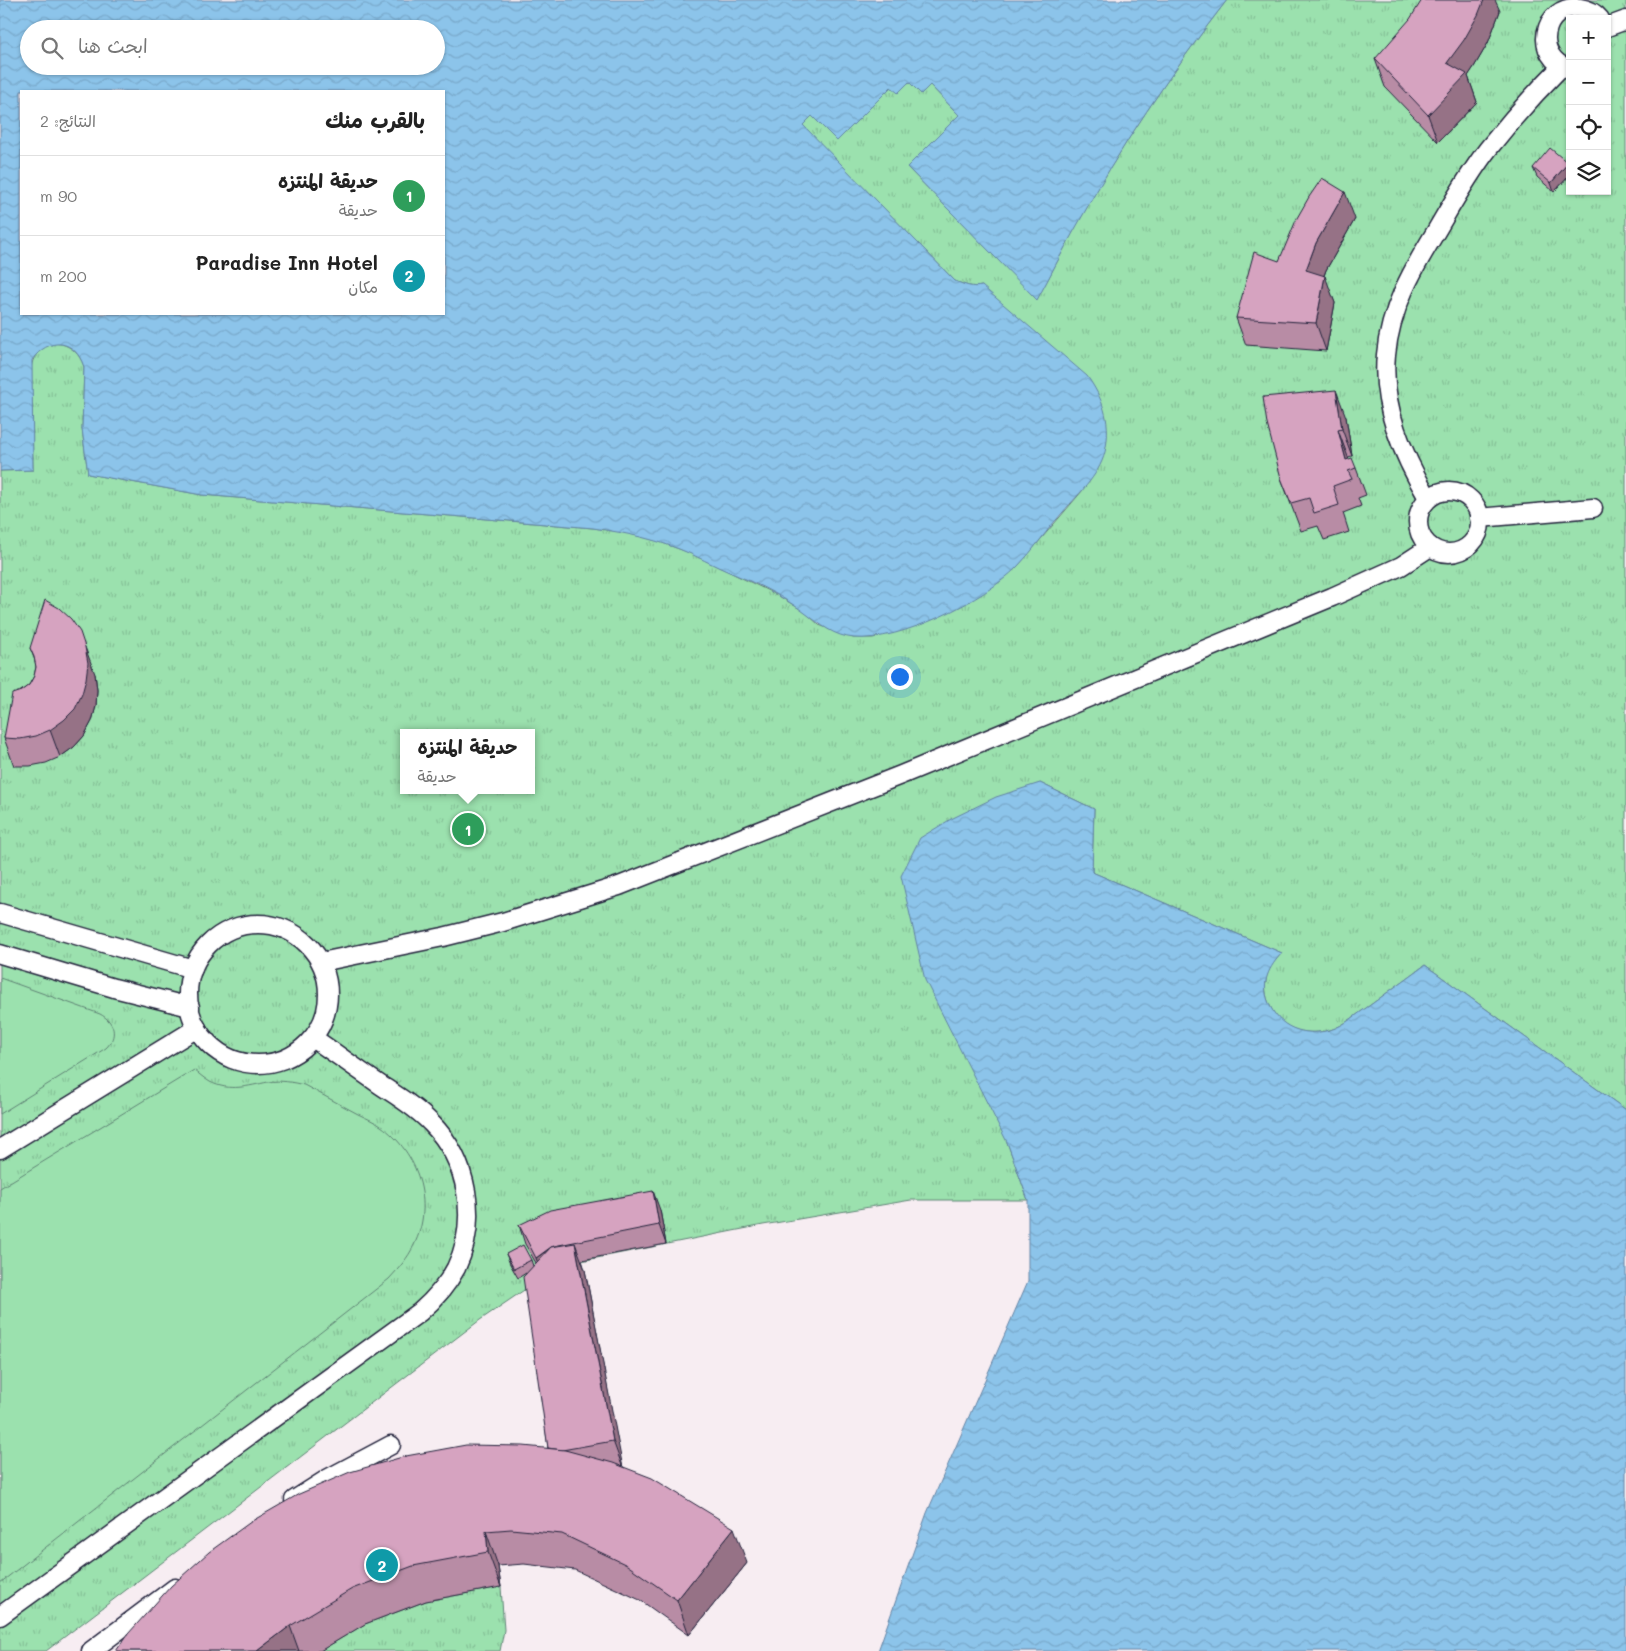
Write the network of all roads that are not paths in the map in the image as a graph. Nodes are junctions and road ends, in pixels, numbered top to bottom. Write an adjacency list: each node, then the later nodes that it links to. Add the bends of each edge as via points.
1 (1574, 4): 2 (lane); 5 (lane, via 1553,18 1547,29 1548,50 1553,59)
2 (1595, 15)
3 (1626, 20): 4 (lane)
4 (1611, 26)
5 (1566, 68): 6 (lane, via 1511,121 1466,181 1412,272 1390,326 1386,386 1390,412 1411,469)
6 (1428, 498): 8 (lane, via 1448,490 1460,493 1476,507); 9 (lane, via 1421,507 1418,528 1422,539)
7 (1594, 508): 8 (lane)
8 (1479, 518): 9 (lane, via 1479,529 1468,546 1449,553)
9 (1430, 546): 12 (lane, via 1401,566 1332,597 901,775 619,886 503,922)
10 (0, 913): 13 (lane)
11 (0, 954): 14 (lane)
12 (321, 962): 13 (lane, via 300,938 271,925 255,924 239,926 211,942); 16 (lane, via 329,994 322,1025)
13 (193, 969): 14 (lane, via 188,994)
14 (190, 1007): 15 (lane)
15 (197, 1028): 16 (lane, via 217,1051 245,1064 276,1063 290,1058); 17 (lane)
16 (313, 1038): 21 (lane, via 412,1106 432,1123 455,1154 462,1172 468,1211 468,1230 456,1267 435,1299 420,1312)
17 (0, 1149)
18 (392, 1445): 19 (lane, via 326,1479)
19 (282, 1509)
20 (186, 1580): 22 (lane)
21 (0, 1616)
22 (91, 1651)

